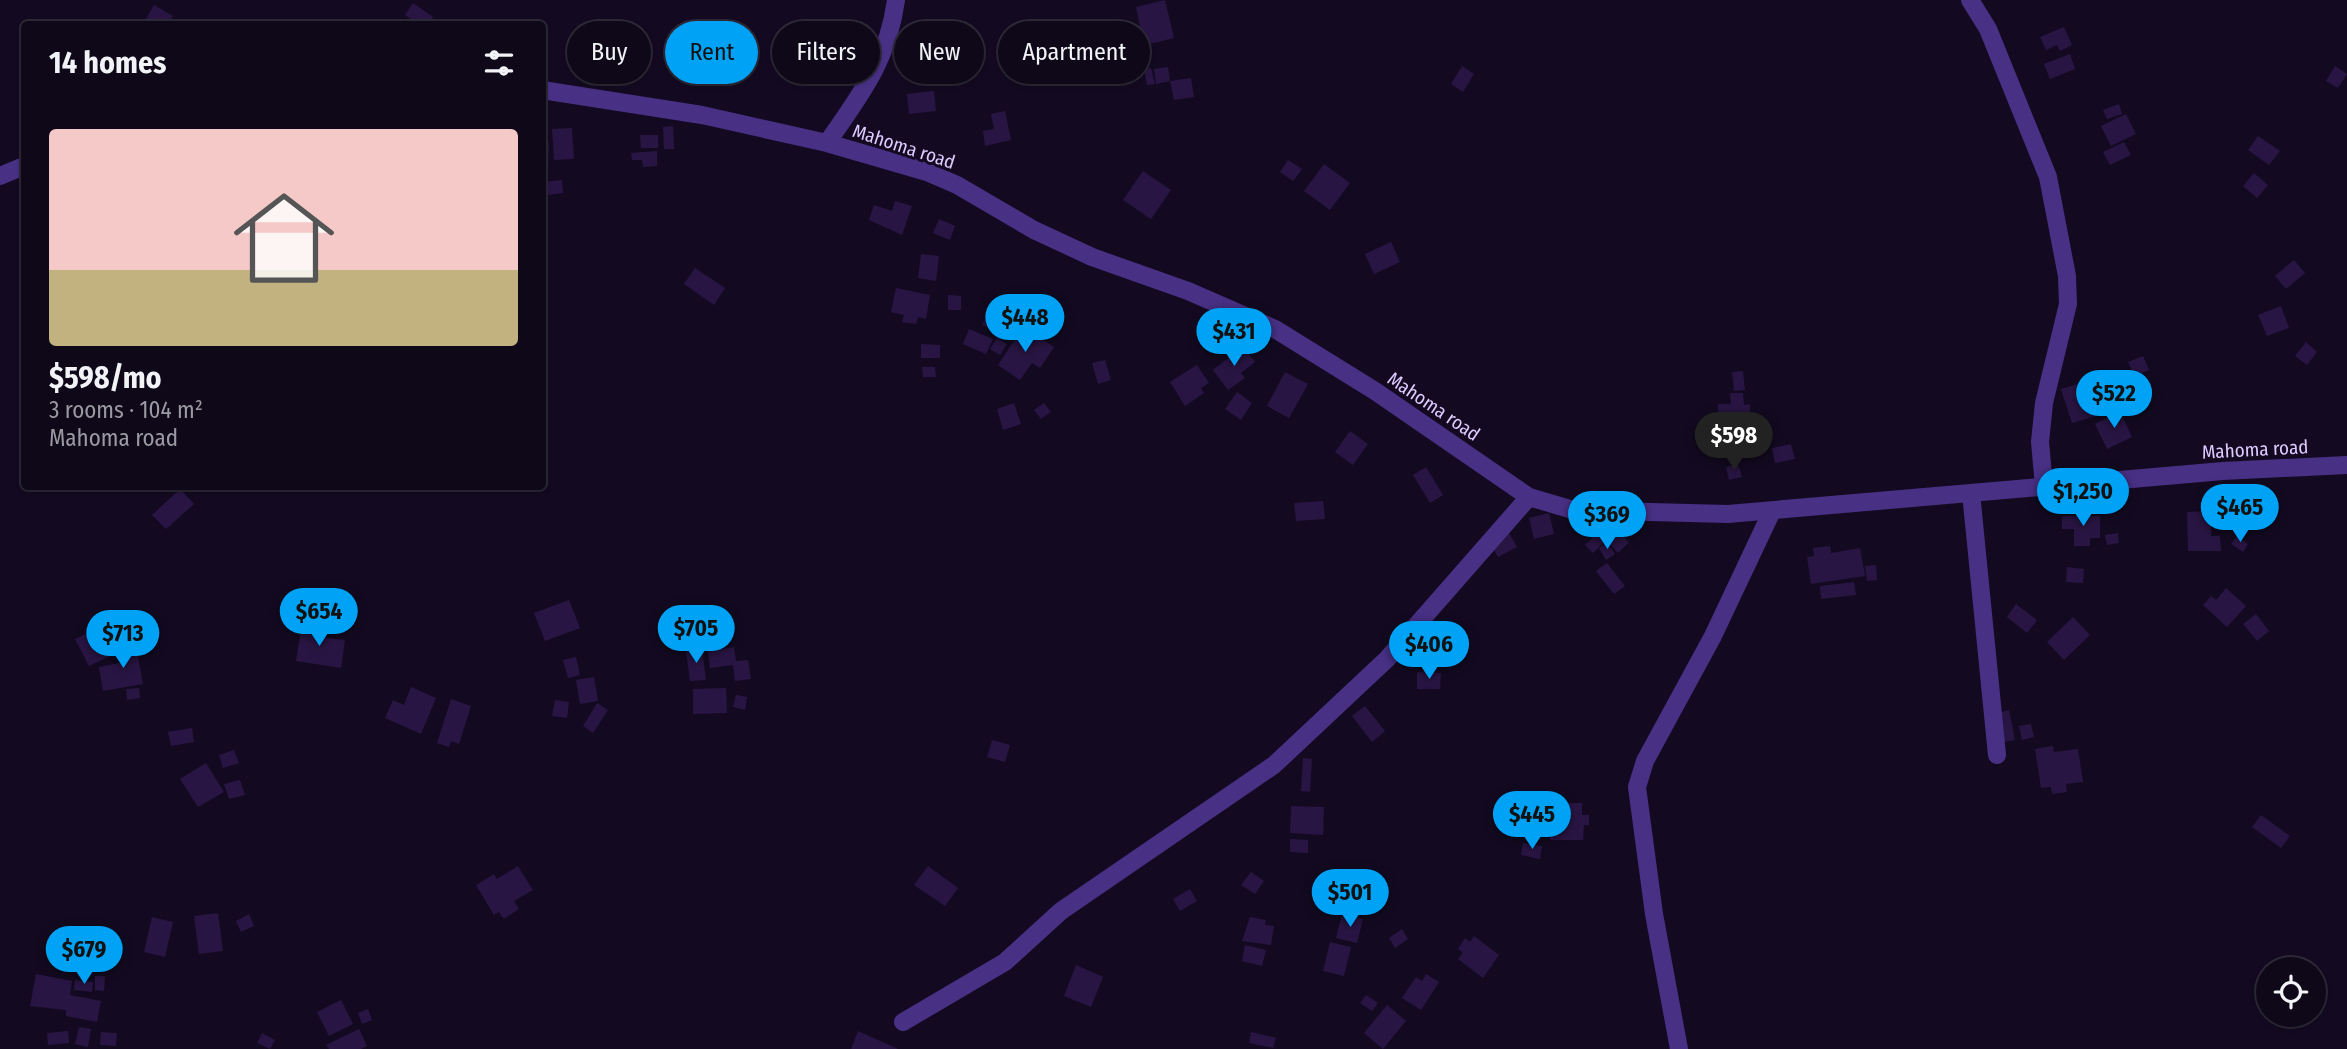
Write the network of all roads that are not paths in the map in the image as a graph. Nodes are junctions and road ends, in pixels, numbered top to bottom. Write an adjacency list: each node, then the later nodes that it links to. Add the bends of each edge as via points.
1 (896, 0): 4 (street, via 892,31 876,73)
2 (1970, 0): 6 (street, via 1987,29 2048,177 2067,275 2068,304 2044,403 2040,442)
3 (546, 91): 4 (street, Mahoma road, via 702,115)
4 (827, 143): 8 (street, Mahoma road, via 927,172 1091,257 1275,328)
5 (2347, 465): 6 (street, Mahoma road)
6 (2043, 486): 7 (street, Mahoma road)
7 (1971, 494): 9 (street, Mahoma road); 10 (street)
8 (1529, 497): 9 (street, Mahoma road, via 1573,510); 11 (street, via 1387,659 1274,765 1061,911 1005,962)
9 (1772, 511): 12 (street, via 1713,636 1645,761 1637,787)
10 (1997, 755)
11 (903, 1022)
12 (1679, 1049)

